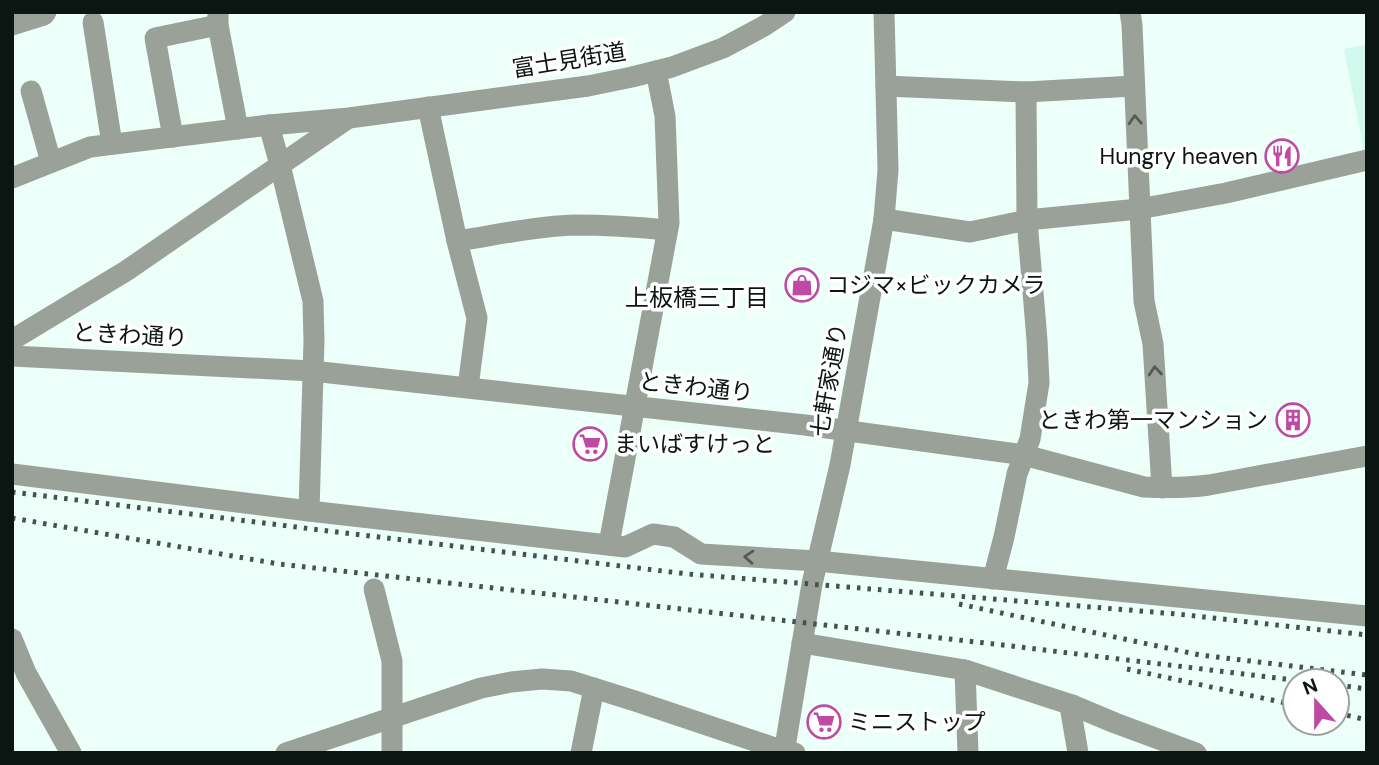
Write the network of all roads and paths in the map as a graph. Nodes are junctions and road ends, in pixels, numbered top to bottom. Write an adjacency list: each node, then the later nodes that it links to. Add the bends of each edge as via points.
1 (46, 12): 7 (street)
2 (785, 12): 8 (street, 富士見街道, via 723,48)
3 (884, 12): 9 (street, 七軒家通り)
4 (1130, 12): 10 (street)
5 (218, 19): 16 (street); 17 (street, via 155,38)
6 (93, 22): 18 (street)
7 (12, 25)
8 (656, 71): 13 (street, 富士見街道, via 587,86); 26 (street, via 665,116)
9 (886, 86): 12 (street); 24 (street, 七軒家通り)
10 (1133, 86): 12 (street); 23 (street, one-way to 10)
11 (31, 91): 20 (street)
12 (1026, 92): 25 (street)
13 (428, 107): 14 (street, 富士見街道); 27 (street)
14 (349, 118): 15 (street, 富士見街道); 21 (street)
15 (269, 125): 16 (street, 富士見街道); 21 (street)
16 (238, 129): 17 (street, 富士見街道)
17 (173, 137): 18 (street, 富士見街道)
18 (112, 144): 20 (street, 富士見街道)
19 (1367, 160): 23 (street)
20 (51, 162): 22 (street, 富士見街道)
21 (280, 165): 28 (street, via 126,271); 30 (street, via 313,301)
22 (12, 178)
23 (1139, 209): 25 (street); 37 (street, one-way to 23)
24 (884, 219): 25 (street, via 970,232); 33 (street, 七軒家通り)
25 (1027, 220): 34 (street, via 1039,383)
26 (667, 230): 27 (street, via 573,225); 32 (street)
27 (457, 241): 31 (street, via 477,318)
28 (12, 340)
29 (12, 356): 30 (street, ときわ通り)
30 (312, 371): 31 (street, ときわ通り); 38 (street)
31 (468, 387): 32 (street, ときわ通り)
32 (635, 406): 33 (street, ときわ通り); 39 (street)
33 (846, 430): 34 (street, ときわ通り); 40 (street, 七軒家通り)
34 (1024, 455): 37 (street, ときわ通り); 41 (street)
35 (1367, 456): 37 (street, ときわ通り, via 1209,485)
36 (12, 474): 38 (street)
37 (1162, 488)
38 (309, 511): 39 (street)
39 (609, 544): 40 (street, one-way to 39, via 701,554 674,537 653,534 625,547)
40 (817, 561): 41 (street); 45 (street, 七軒家通り)
41 (993, 579): 43 (street)
42 (374, 589): 50 (street, via 392,661)
43 (1367, 616)
44 (12, 639): 47 (street)
45 (802, 643): 46 (street); 51 (street, 七軒家通り)
46 (965, 670): 49 (street); 56 (street)
47 (19, 678): 52 (street)
48 (594, 688): 50 (street, via 571,681 511,682); 51 (street); 55 (street)
49 (1072, 705): 57 (street); 58 (street)
50 (392, 717): 53 (street); 54 (street)
51 (787, 752)
52 (71, 753)
53 (286, 753)
54 (392, 753)
55 (581, 753)
56 (968, 753)
57 (1078, 753)
58 (1196, 753)

